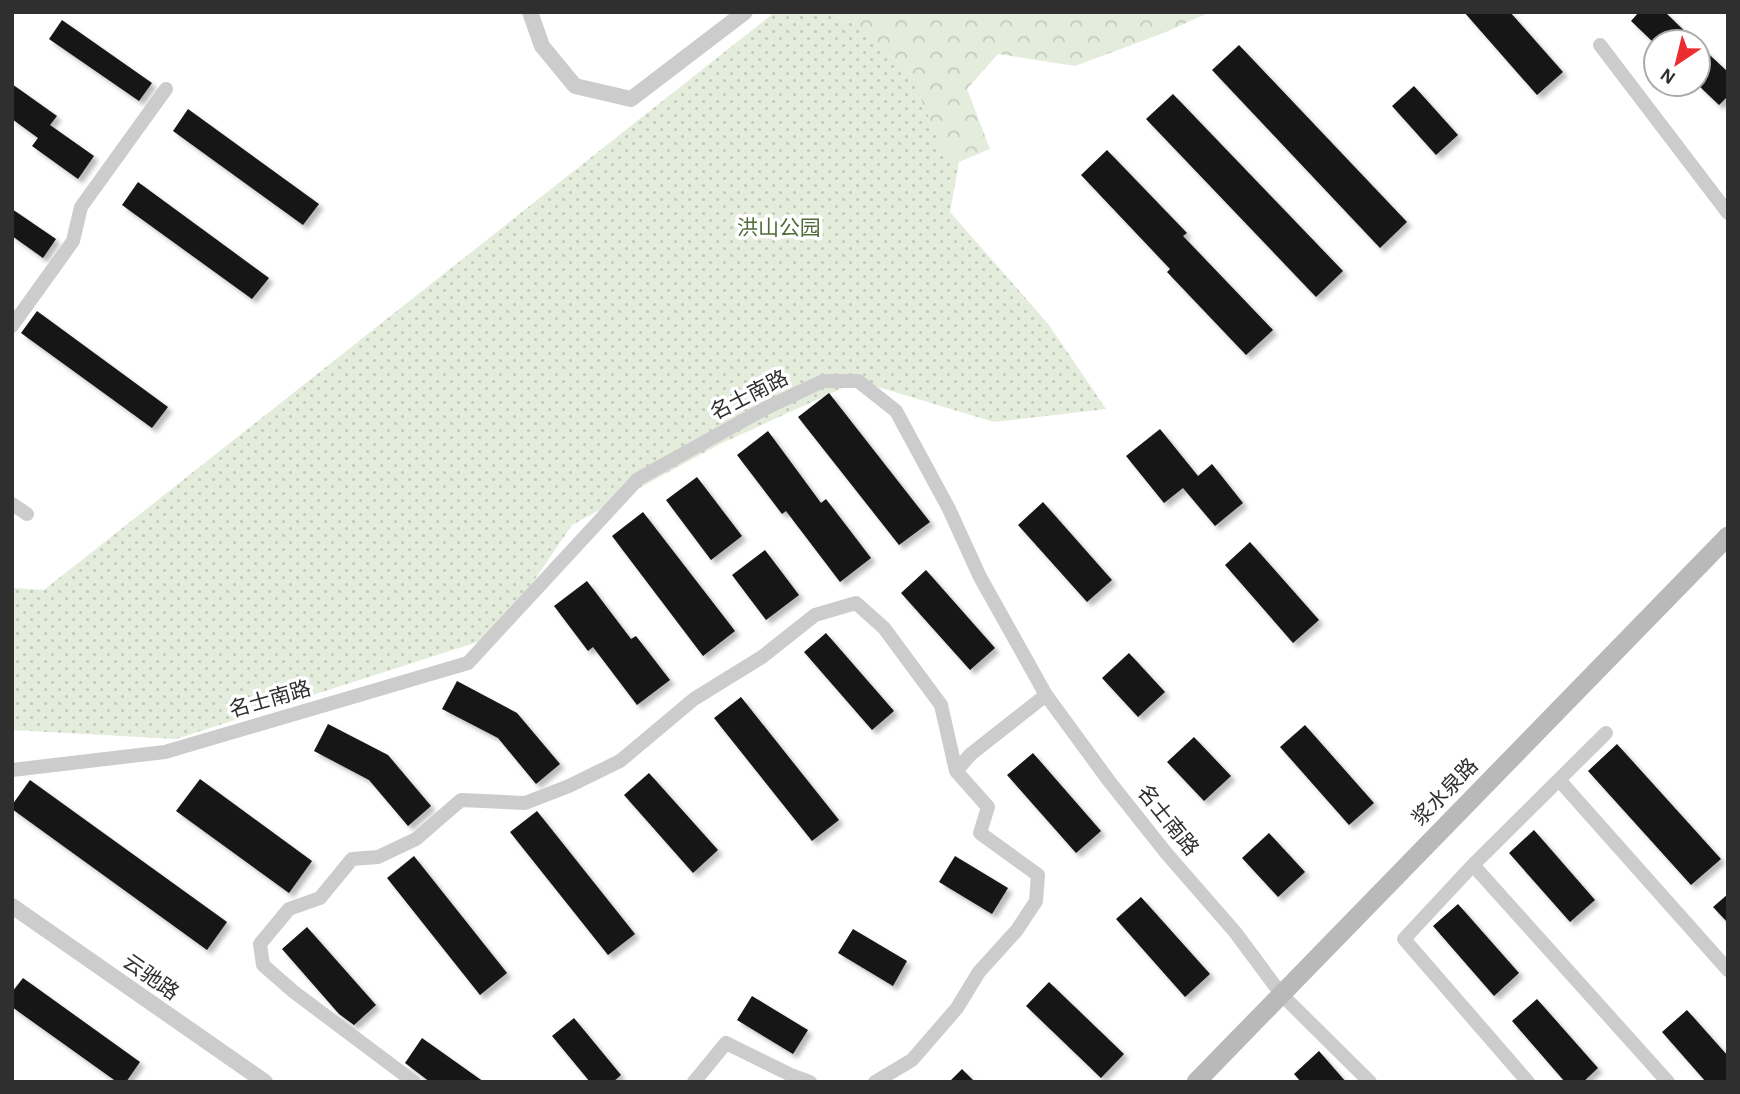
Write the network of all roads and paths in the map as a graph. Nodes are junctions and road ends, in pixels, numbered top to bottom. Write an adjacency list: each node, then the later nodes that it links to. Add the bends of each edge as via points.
1 (530, 12): 2 (street, via 542,46 575,86 631,99)
2 (745, 12)
3 (1600, 45): 5 (street)
4 (166, 89): 6 (street, via 81,207 73,241)
5 (1728, 213)
6 (12, 326)
7 (12, 504): 8 (street)
8 (27, 514)
9 (1728, 536): 18 (main road, 浆水泉路)
10 (1046, 695): 12 (street, 名士南路, via 980,578 896,411 858,381 823,381 638,479 468,663 164,752); 13 (street); 18 (street, 名士南路)
11 (1606, 733): 14 (street)
12 (12, 770)
13 (956, 771): 20 (street, via 941,705 884,628 856,603 815,615 762,657 694,699 620,761 525,803 461,800 416,839 378,857 352,859 320,898 289,909 260,944 263,965); 23 (street, via 988,807 981,833 1038,875 1035,901 957,1008 912,1060)
14 (1559, 780): 15 (street); 17 (street)
15 (1473, 865): 26 (street, via 1404,939); 27 (street)
16 (12, 906): 19 (street, 云驰路)
17 (1728, 970)
18 (1280, 994): 24 (main road, 浆水泉路); 25 (street, 名士南路)
19 (265, 1082)
20 (414, 1082)
21 (694, 1082): 22 (street, via 726,1043)
22 (810, 1082)
23 (875, 1082)
24 (1196, 1082)
25 (1370, 1082)
26 (1528, 1082)
27 (1668, 1082)

